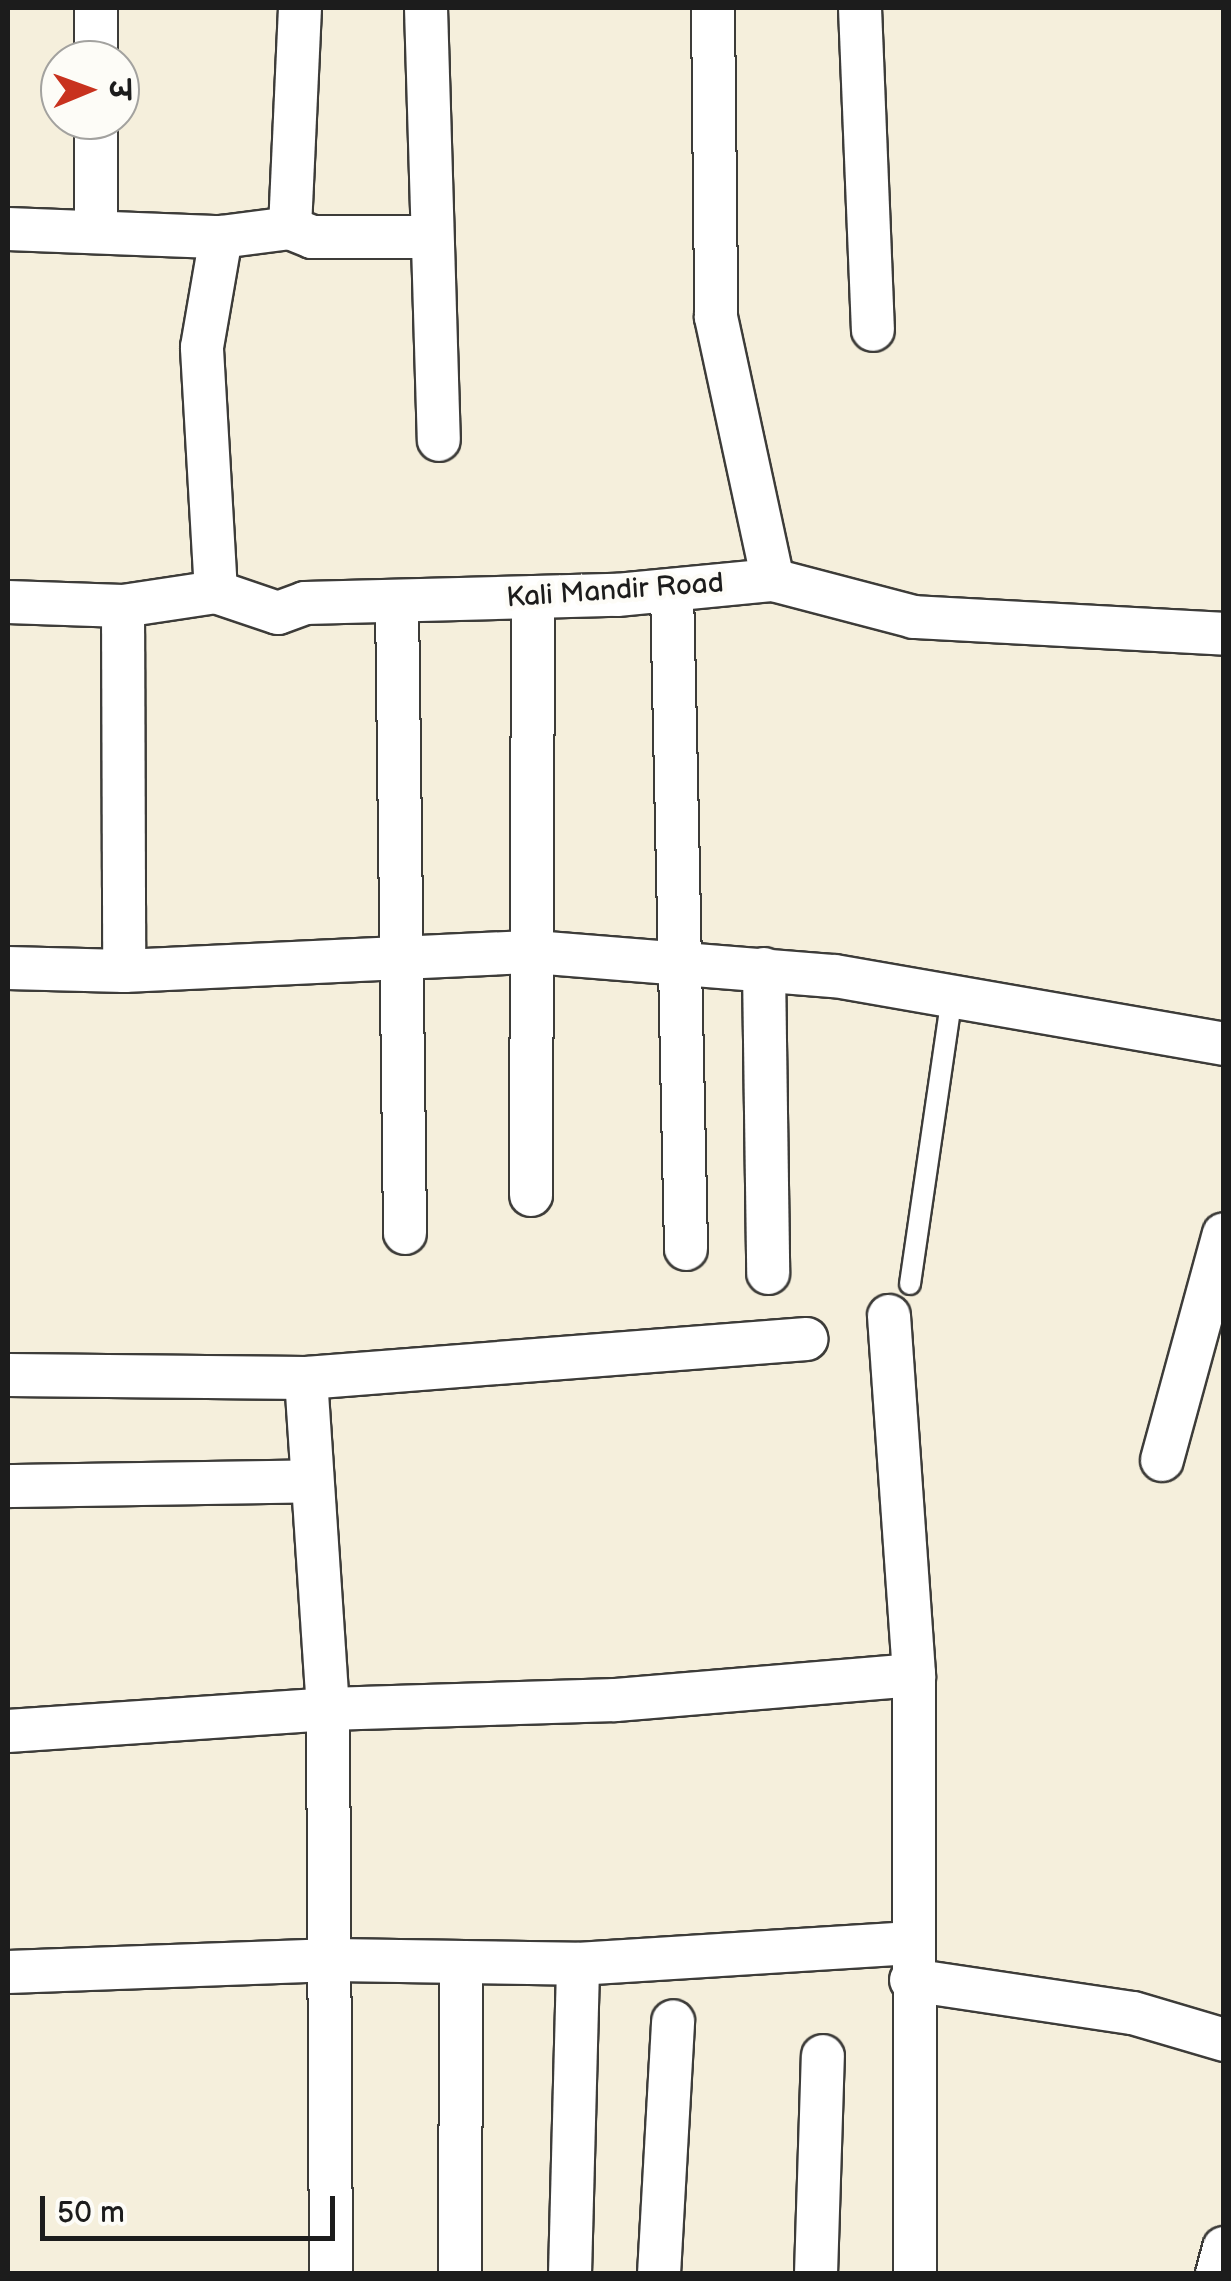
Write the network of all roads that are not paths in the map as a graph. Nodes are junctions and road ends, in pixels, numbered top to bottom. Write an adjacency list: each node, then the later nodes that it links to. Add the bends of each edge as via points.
1 (96, 8): 6 (street)
2 (300, 8): 8 (street)
3 (426, 8): 12 (street)
4 (713, 8): 15 (street, via 716,317)
5 (860, 8): 13 (street)
6 (96, 40)
7 (96, 140): 10 (street)
8 (290, 228): 11 (street); 12 (street, via 312,237)
9 (8, 229): 10 (street)
10 (96, 230): 11 (street)
11 (221, 237): 17 (street, via 202,347)
12 (432, 238): 14 (street)
13 (873, 330)
14 (439, 440)
15 (772, 580): 16 (street, Kali Mandir Road); 22 (street, Kali Mandir Road, via 914,617)
16 (672, 590): 18 (street, Kali Mandir Road); 25 (street)
17 (216, 592): 19 (street, Kali Mandir Road, via 278,613 305,603); 21 (street, Kali Mandir Road)
18 (532, 597): 19 (street, Kali Mandir Road); 23 (street)
19 (398, 601): 24 (street)
20 (8, 602): 21 (street, Kali Mandir Road)
21 (123, 606): 28 (street)
22 (1224, 634)
23 (534, 952): 24 (street); 25 (street); 31 (street)
24 (399, 955): 28 (street); 32 (street)
25 (684, 961): 27 (street); 34 (street)
26 (8, 968): 28 (street)
27 (764, 969): 29 (street); 35 (street)
28 (124, 970)
29 (952, 996): 30 (street); 36 (lane)
30 (1224, 1044)
31 (530, 1195)
32 (405, 1233)
33 (1224, 1234): 40 (street)
34 (686, 1249)
35 (768, 1274)
36 (900, 1300): 43 (street)
37 (806, 1339): 39 (street)
38 (8, 1376): 39 (street)
39 (306, 1378): 41 (street)
40 (1162, 1460)
41 (312, 1481): 42 (street); 44 (street)
42 (8, 1486)
43 (914, 1675): 44 (street, via 616,1700); 47 (street)
44 (328, 1709): 45 (street); 46 (street)
45 (8, 1731)
46 (334, 1960): 48 (street); 50 (street); 55 (street)
47 (910, 1961): 49 (street); 52 (street); 60 (street)
48 (461, 1962): 49 (street); 56 (street)
49 (578, 1964): 57 (street)
50 (8, 1972)
51 (673, 2021): 58 (street)
52 (1224, 2040)
53 (823, 2056): 59 (street)
54 (1224, 2248): 61 (street)
55 (331, 2274)
56 (460, 2274)
57 (570, 2274)
58 (659, 2274)
59 (816, 2274)
60 (916, 2274)
61 (1217, 2274)

